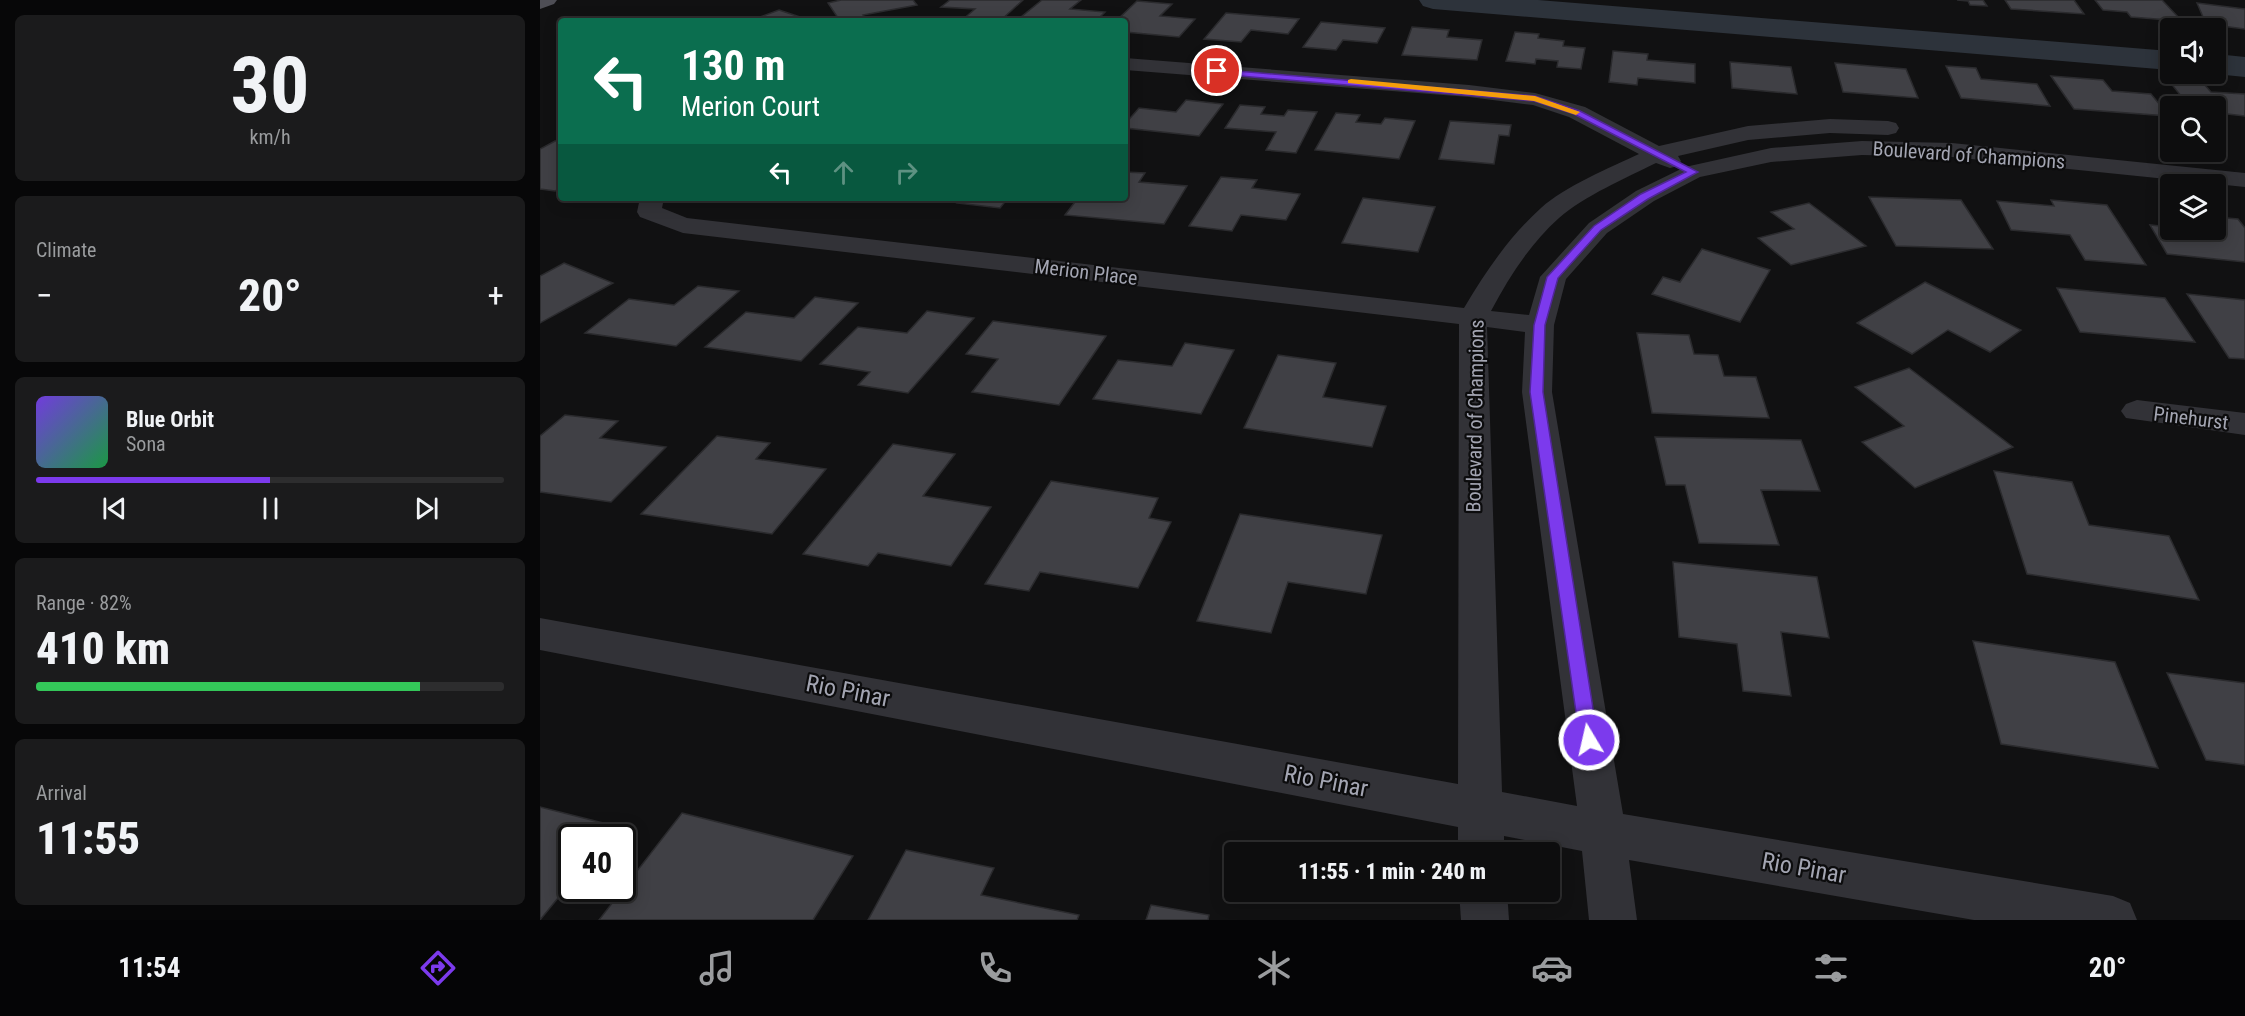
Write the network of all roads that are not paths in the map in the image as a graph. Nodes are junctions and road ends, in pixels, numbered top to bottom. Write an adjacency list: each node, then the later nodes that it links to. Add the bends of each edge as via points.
1 (548, 0): 2 (main road)
2 (540, 4)
3 (1128, 64): 5 (street, via 1535,99 1577,112)
4 (2160, 149): 5 (street, Boulevard of Champions, via 1934,129 1830,126 1748,133)
5 (1656, 154): 6 (street); 9 (street, Boulevard of Champions, via 1551,212 1503,265)
6 (1693, 172): 7 (street, Boulevard of Champions, via 1771,156 1862,148 1952,150); 10 (street, Boulevard of Champions, via 1645,196 1598,228 1553,277)
7 (2245, 180)
8 (651, 201): 9 (street, Merion Place, via 649,213 683,225)
9 (1473, 317): 10 (street, Merion Place); 14 (street, Boulevard of Champions)
10 (1540, 325): 15 (street, Boulevard of Champions, via 1537,392)
11 (2137, 411): 12 (street, Pinehurst)
12 (2245, 424)
13 (540, 634): 14 (street, Rio Pinar)
14 (1478, 809): 15 (street, Rio Pinar); 16 (street, Boulevard of Champions)
15 (1603, 833): 19 (street, Boulevard of Champions); 20 (street, Rio Pinar)
16 (1480, 842)
17 (1484, 902): 18 (street)
18 (1485, 920)
19 (1613, 920)
20 (2113, 920)

